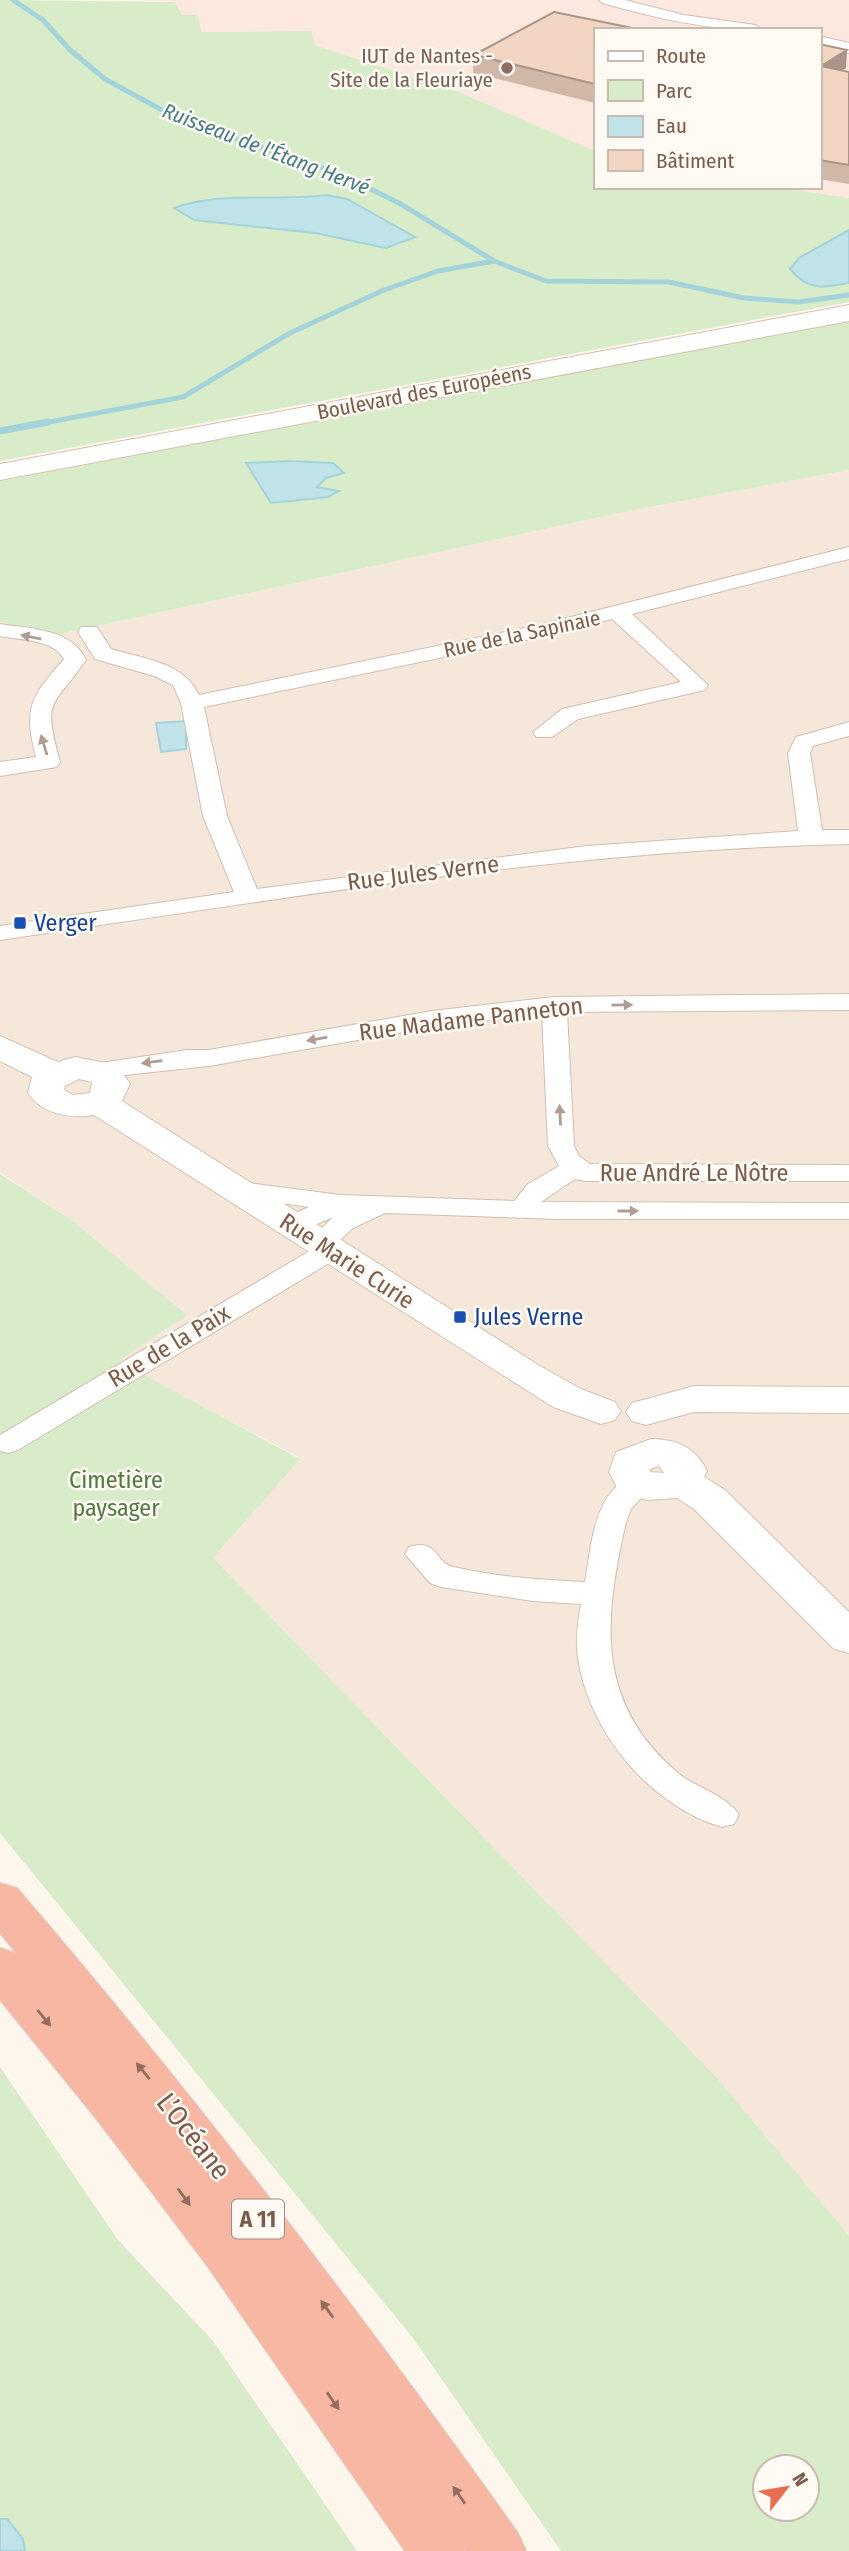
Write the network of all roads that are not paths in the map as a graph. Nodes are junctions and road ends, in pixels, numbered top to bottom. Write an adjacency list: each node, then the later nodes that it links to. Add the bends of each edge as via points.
1 (607, 0): 2 (street, via 683,20)
2 (741, 28)
3 (821, 41): 4 (street)
4 (849, 48)
5 (849, 313): 6 (main road, Boulevard des Européens)
6 (0, 472)
7 (849, 553): 8 (street, Rue de la Sapinaie)
8 (618, 613): 11 (street, Rue de la Sapinaie); 13 (street, via 697,685 570,714)
9 (0, 631): 14 (street, one-way to 9, via 49,762 39,709 42,698 75,660 62,643)
10 (89, 632): 11 (street, via 103,654 182,681)
11 (192, 703): 17 (street, via 215,816)
12 (849, 729): 16 (street, via 804,742 799,752)
13 (544, 732)
14 (0, 769)
15 (849, 837): 16 (street, Rue Jules Verne)
16 (811, 838): 17 (street, Rue Jules Verne, via 628,848)
17 (248, 896): 18 (street, Rue Jules Verne)
18 (0, 933)
19 (849, 1002): 20 (street, Rue Madame Panneton, one-way to 19)
20 (554, 1005): 22 (street, Rue Madame Panneton, one-way to 22, via 432,1019 187,1058); 23 (street, one-way to 20, via 569,1164 561,1146)
21 (0, 1047): 22 (main road, via 55,1075 46,1087 51,1099 67,1106)
22 (97, 1086): 25 (main road, Rue Marie Curie)
23 (581, 1170): 24 (street, Rue André Le Nôtre); 28 (street, Rue André Le Nôtre, via 557,1177 528,1197); 29 (street, Rue André Le Nôtre)
24 (849, 1173)
25 (234, 1189): 26 (street, Rue André Le Nôtre); 31 (main road, Rue Marie Curie)
26 (341, 1203): 27 (street, Rue André Le Nôtre); 31 (street, Rue André Le Nôtre)
27 (378, 1206): 28 (street, Rue André Le Nôtre); 31 (street, Rue André Le Nôtre)
28 (523, 1210): 29 (street, Rue André Le Nôtre)
29 (559, 1211): 30 (street, Rue André Le Nôtre, one-way to 30)
30 (849, 1211)
31 (314, 1240): 33 (street, Rue de la Paix); 34 (main road, Rue Marie Curie)
32 (849, 1400): 34 (main road, via 694,1399)
33 (8, 1443)
34 (641, 1445): 36 (street, via 613,1512); 37 (main road, Rue Marie Curie, via 710,1500)
35 (420, 1554): 36 (street, via 441,1576)
36 (598, 1594): 38 (street, via 594,1658 626,1735 667,1782)
37 (849, 1638)
38 (722, 1815)
39 (0, 1901): 42 (highway, L’Océane / A 11, one-way to 39, via 302,2275 181,2119)
40 (0, 1966): 41 (highway, L’Océane / A 11, one-way to 41, via 173,2182)
41 (437, 2551)
42 (498, 2551)

